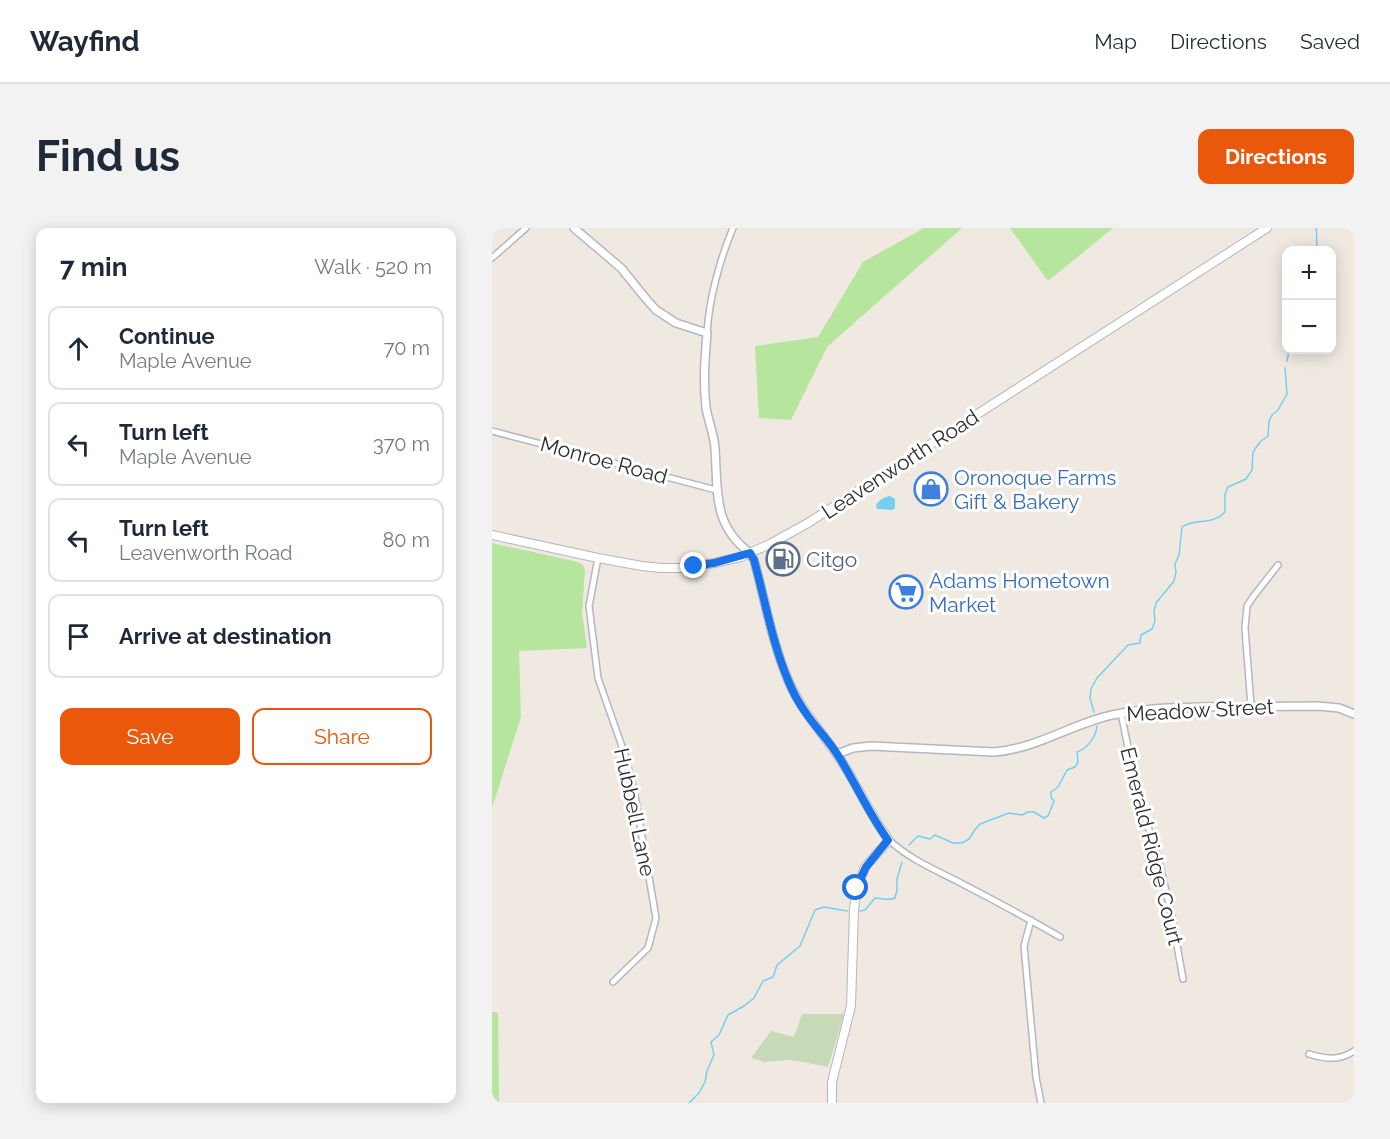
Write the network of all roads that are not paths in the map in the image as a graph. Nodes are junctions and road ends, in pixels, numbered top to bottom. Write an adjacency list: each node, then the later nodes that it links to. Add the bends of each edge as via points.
1 (526, 228): 5 (street)
2 (574, 228): 6 (street, via 621,268 656,310 676,323)
3 (734, 228): 6 (street, via 713,290)
4 (1267, 228): 10 (main road, Leavenworth Road, via 808,523)
5 (492, 258)
6 (707, 333): 8 (street, via 704,382 715,446)
7 (492, 431): 8 (street, Monroe Road)
8 (716, 490): 10 (street, via 723,520 738,544)
9 (492, 535): 11 (main road, Leavenworth Road)
10 (750, 553): 11 (main road, Leavenworth Road, via 684,567 652,567); 16 (main road, via 787,678 807,716)
11 (598, 558): 21 (street, Hubbell Lane, via 589,606 598,678 634,790 656,918 648,948)
12 (1278, 565): 13 (street, via 1247,606)
13 (1251, 706): 14 (street, Meadow Street, via 1156,708); 15 (street, Meadow Street, via 1327,706)
14 (1121, 713): 16 (street, Meadow Street, via 1008,751 871,746); 20 (street, Emerald Ridge Court, via 1141,805 1172,916)
15 (1354, 714)
16 (837, 754): 17 (main road)
17 (888, 840): 18 (street, via 915,860); 24 (main road, via 866,867 856,888 851,1006 832,1082)
18 (1031, 920): 19 (street); 25 (street, via 1024,946)
19 (1060, 937)
20 (1183, 979)
21 (613, 982)
22 (1354, 1052): 23 (street, via 1324,1059)
23 (1309, 1054)
24 (832, 1103)
25 (1041, 1103)

